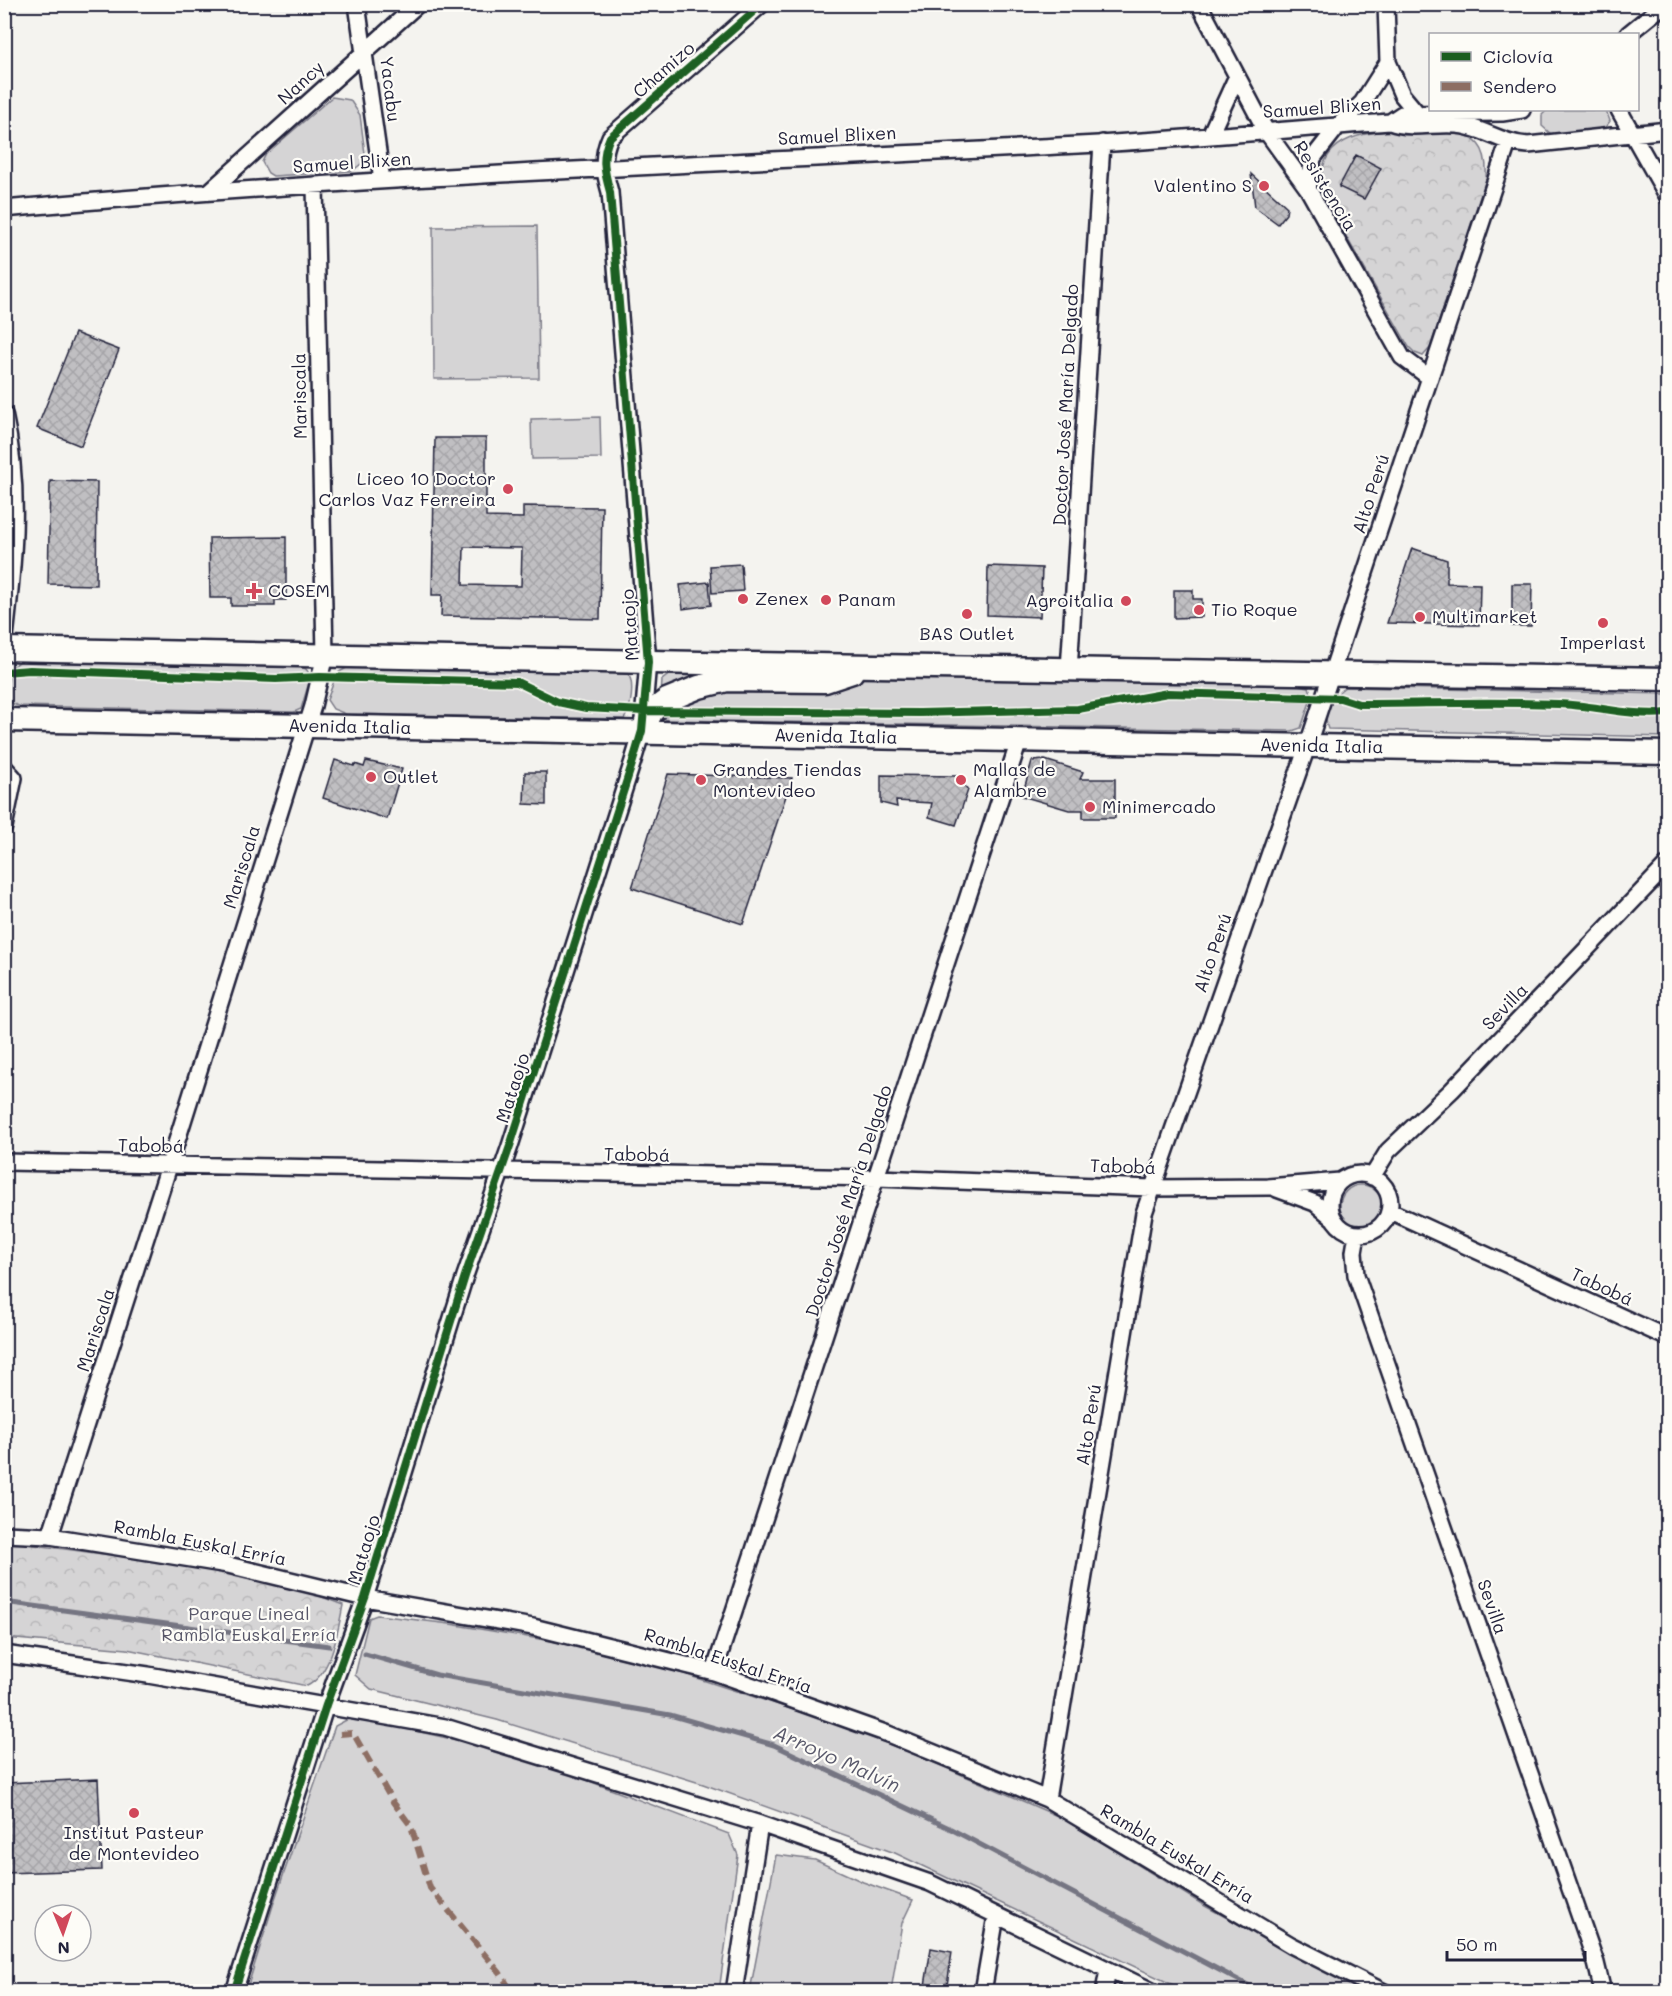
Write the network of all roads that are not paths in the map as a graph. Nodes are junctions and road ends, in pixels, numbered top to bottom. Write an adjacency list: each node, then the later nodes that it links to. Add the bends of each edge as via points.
1 (357, 4): 8 (street, Yacabu)
2 (418, 4): 8 (street, Nancy)
3 (762, 4): 22 (street, Chamizo, via 610,137 603,152)
4 (1198, 4): 10 (street, Resistencia)
5 (1386, 4): 9 (street)
6 (1665, 4): 7 (street)
7 (1629, 33)
8 (365, 51): 23 (street, Yacabu); 26 (street, Nancy)
9 (1388, 62): 13 (street, via 1402,95); 15 (street, via 1362,103)
10 (1237, 76): 16 (street, Resistencia); 18 (street)
11 (1515, 111): 13 (street)
12 (1620, 111): 19 (street)
13 (1417, 113): 14 (street, via 1402,114)
14 (1390, 122): 15 (street, Samuel Blixen); 21 (street, Samuel Blixen, via 1403,127 1455,124)
15 (1338, 126): 16 (street, Samuel Blixen); 25 (street, via 1313,158)
16 (1266, 130): 18 (street, Samuel Blixen); 25 (street, Resistencia)
17 (1668, 130): 19 (street, Samuel Blixen)
18 (1210, 135): 20 (street, Samuel Blixen)
19 (1634, 136): 21 (street, Samuel Blixen, via 1528,145); 27 (street)
20 (1102, 143): 22 (street, Samuel Blixen); 35 (street, Doctor José María Delgado)
21 (1508, 143): 29 (street, Alto Perú)
22 (603, 167): 23 (street, Samuel Blixen); 33 (street, Mataojo, via 610,192)
23 (382, 180): 24 (street, Samuel Blixen)
24 (315, 185): 26 (street, Samuel Blixen); 32 (street, Mariscala)
25 (1308, 189): 29 (street, Resistencia, via 1402,357)
26 (210, 191): 28 (street, Samuel Blixen)
27 (1668, 197)
28 (4, 209)
29 (1430, 378): 36 (street, Alto Perú)
30 (4, 414): 31 (street, via 12,463 15,544)
31 (4, 647): 32 (main road)
32 (325, 655): 33 (main road); 39 (street, Mariscala)
33 (648, 662): 34 (main road); 40 (street, Mataojo)
34 (871, 666): 35 (main road); 40 (main road, via 825,681 727,680 699,687 651,711)
35 (1069, 670): 36 (main road)
36 (1332, 674): 37 (main road); 42 (street, Alto Perú)
37 (1668, 679)
38 (4, 720): 39 (main road, Avenida Italia)
39 (307, 725): 40 (main road, Avenida Italia); 48 (street, Mariscala)
40 (642, 731): 41 (main road, Avenida Italia); 49 (street, Mataojo)
41 (1018, 741): 42 (main road, Avenida Italia); 51 (street, Doctor José María Delgado)
42 (1307, 747): 43 (main road, Avenida Italia); 54 (street, Alto Perú)
43 (1668, 753)
44 (4, 767): 45 (street, via 14,778)
45 (4, 826)
46 (1668, 864): 50 (street, Sevilla, via 1452,1090 1388,1151)
47 (4, 1162): 48 (street, Tabobá)
48 (169, 1166): 49 (street, Tabobá); 60 (street, Mariscala)
49 (501, 1173): 51 (street, Tabobá); 61 (street, Mataojo)
50 (1372, 1176): 52 (street, Tabobá, via 1355,1175); 55 (street, via 1389,1194)
51 (877, 1178): 54 (street, Tabobá); 63 (street, Doctor José María Delgado)
52 (1340, 1181): 53 (street, Tabobá); 56 (street, via 1330,1198)
53 (1268, 1186): 54 (street, Tabobá); 56 (street, Tabobá, via 1315,1203)
54 (1152, 1188): 65 (street, Alto Perú, via 1144,1213)
55 (1390, 1211): 57 (street, via 1374,1231); 58 (street, Tabobá)
56 (1333, 1218): 57 (street, Tabobá, via 1339,1226)
57 (1357, 1234): 75 (street, Sevilla, via 1356,1275)
58 (1668, 1338)
59 (4, 1534): 60 (street, Rambla Euskal Erría)
60 (50, 1536): 61 (street, Rambla Euskal Erría, via 228,1565)
61 (365, 1598): 63 (street, Rambla Euskal Erría, via 533,1627); 64 (street, Mataojo)
62 (4, 1654): 64 (street)
63 (714, 1672): 65 (street, Rambla Euskal Erría, via 888,1734)
64 (326, 1705): 66 (street, via 445,1727); 69 (street, Mataojo)
65 (1047, 1799): 74 (street, Rambla Euskal Erría, via 1291,1945)
66 (760, 1824): 67 (street, via 930,1883); 70 (street)
67 (996, 1916): 68 (street); 71 (street)
68 (1108, 1970): 72 (street); 73 (street)
69 (234, 1992)
70 (734, 1992)
71 (983, 1992)
72 (1104, 1992)
73 (1154, 1992)
74 (1384, 1992)
75 (1603, 1992)

